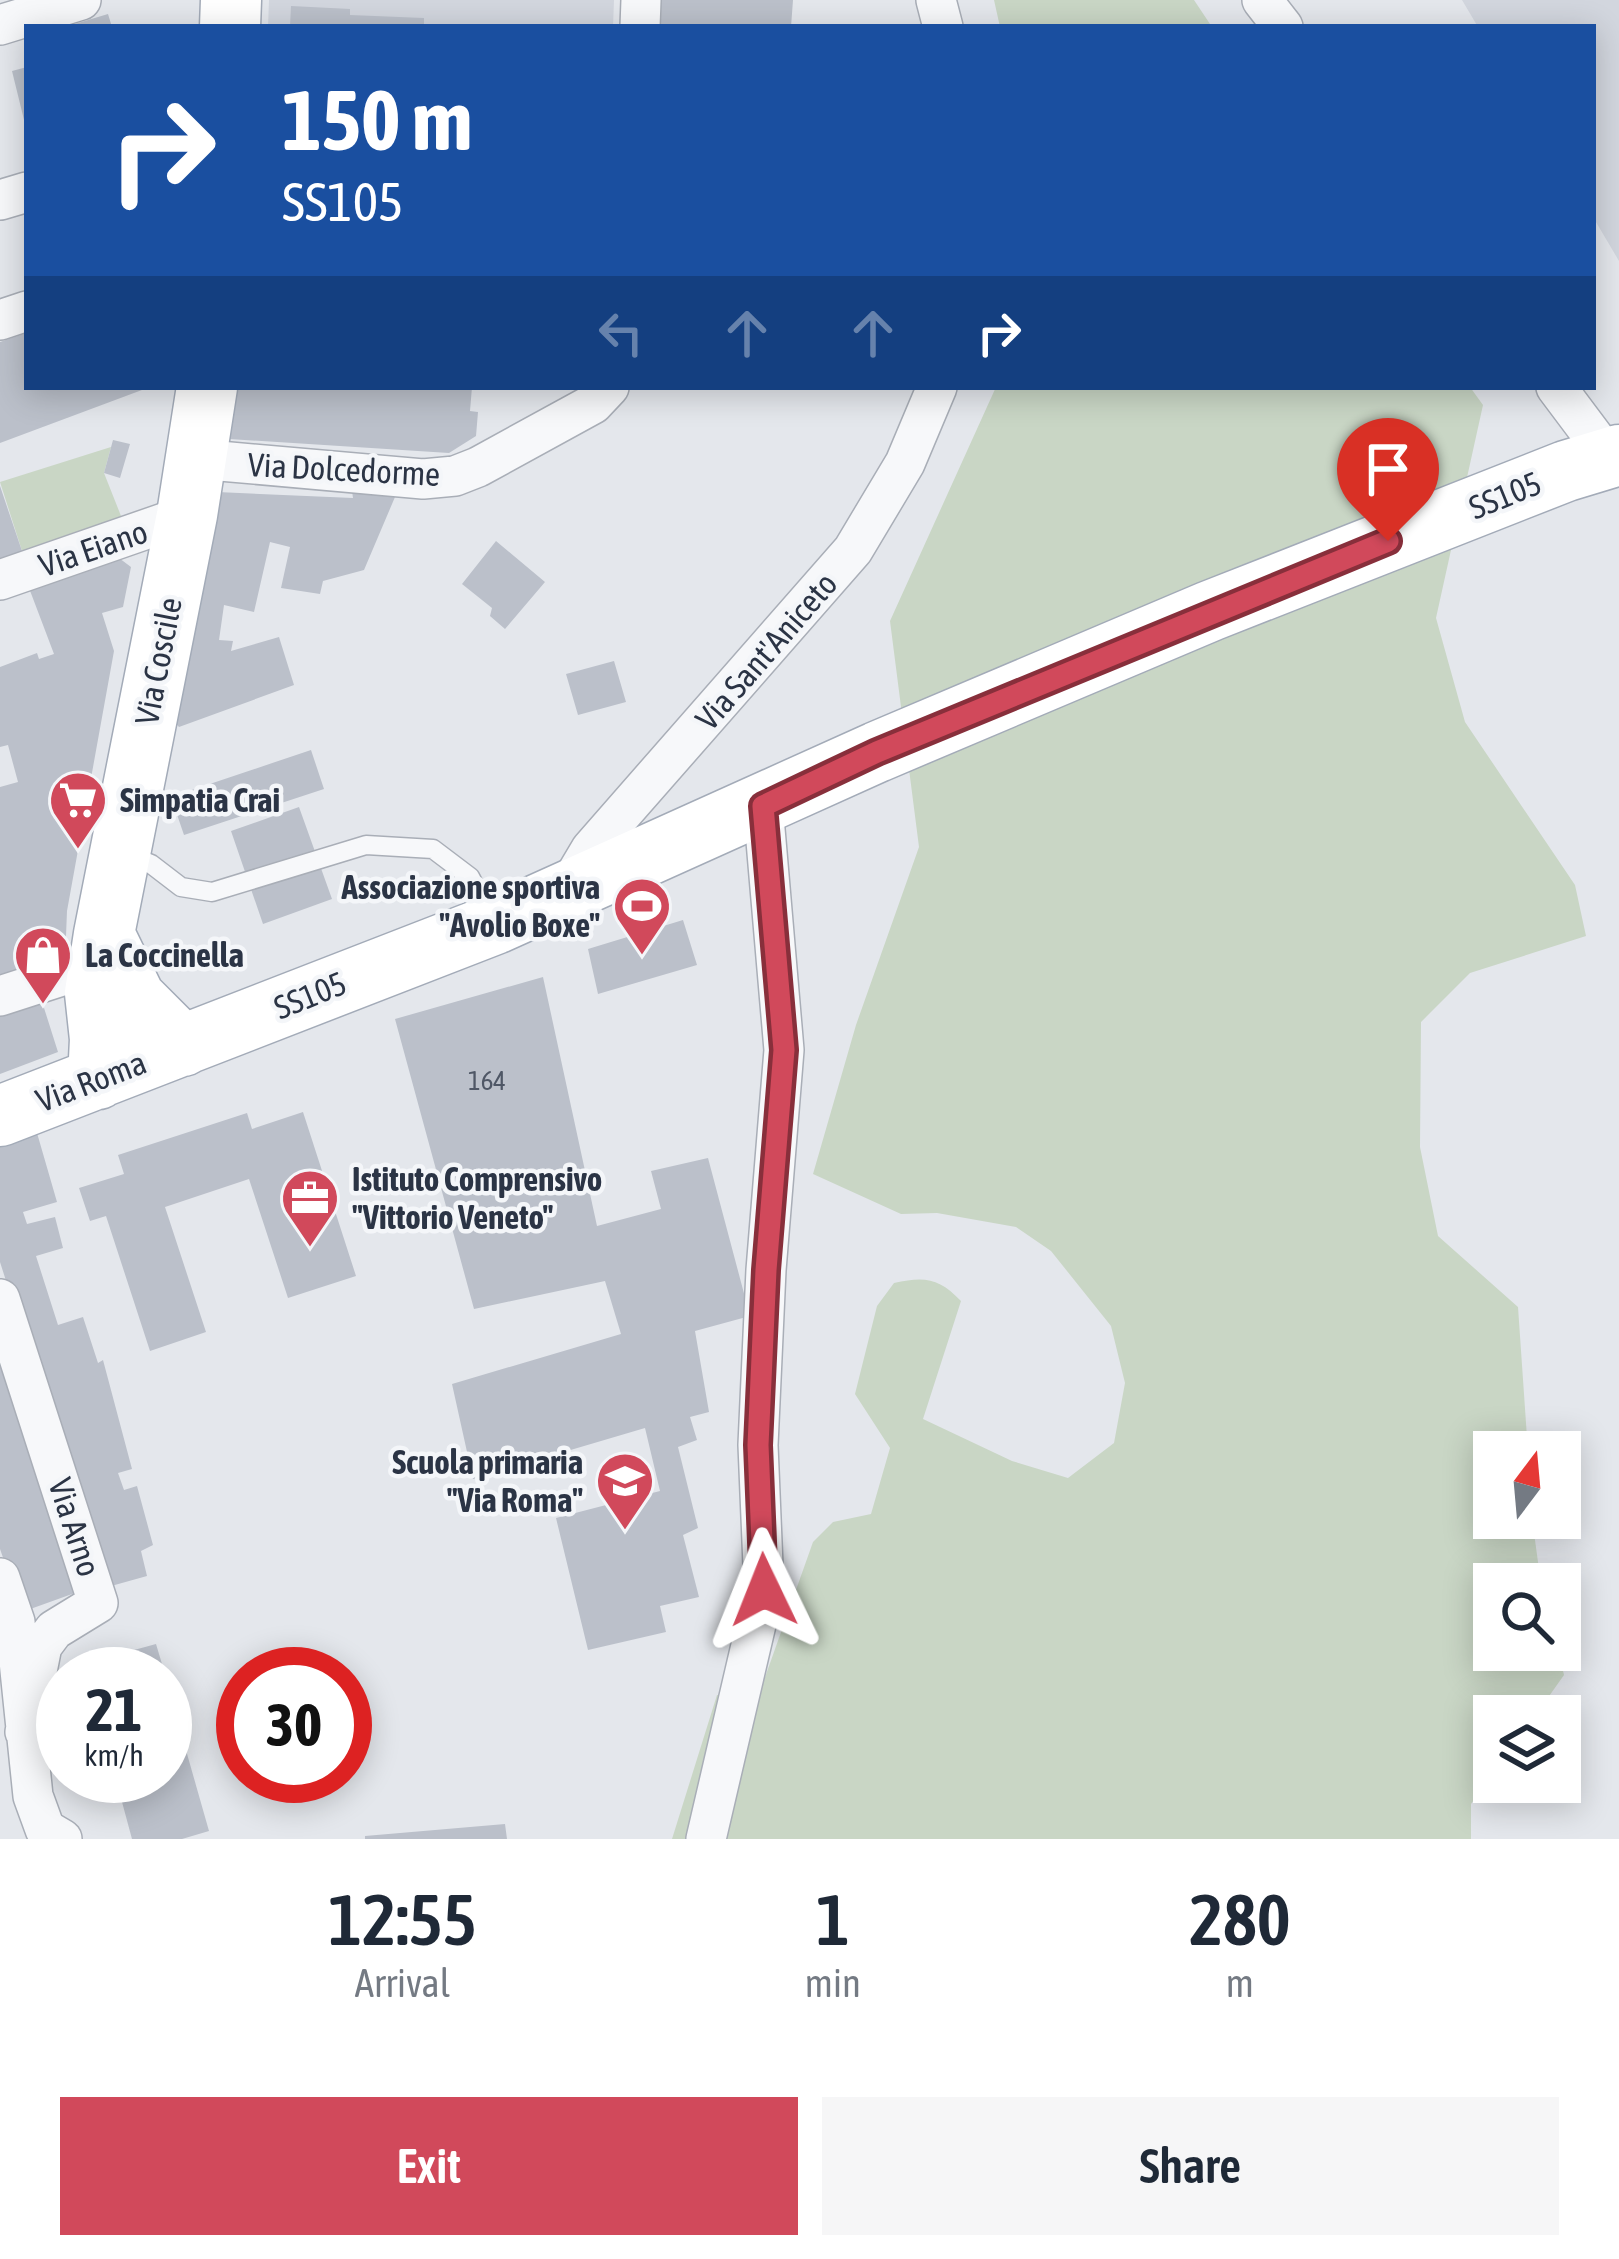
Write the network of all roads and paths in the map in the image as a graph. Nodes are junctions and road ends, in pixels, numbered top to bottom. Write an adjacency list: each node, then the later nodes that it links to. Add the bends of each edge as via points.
1 (81, 0): 2 (street)
2 (0, 26)
3 (206, 390): 8 (main road, Via Coscile)
4 (606, 390): 8 (street, Via Dolcedorme, via 455,476)
5 (936, 390): 12 (street, Via Sant'Aniceto, via 905,464 853,550 591,849)
6 (1558, 390): 7 (street)
7 (1598, 461): 10 (main road, SS105 / SS105, via 1210,611)
8 (192, 487): 9 (street, Via Eiano); 11 (main road, Via Coscile)
9 (0, 580)
10 (763, 806): 12 (main road, SS105 / SS105); 23 (street, via 784,1050 758,1445 764,1590)
11 (119, 850): 13 (lane, via 181,886 212,892 366,845 433,849 470,877); 14 (main road, Via Coscile)
12 (564, 895): 13 (main road, SS105 / SS105)
13 (495, 924): 16 (main road, SS105 / SS105)
14 (101, 949): 15 (street); 16 (main road); 17 (main road, Via Coscile)
15 (0, 996)
16 (183, 1046): 17 (main road, Via Roma)
17 (98, 1079): 18 (main road, Via Roma)
18 (0, 1116)
19 (0, 1299): 21 (street, Via Arno, via 98,1603 42,1646)
20 (0, 1578): 21 (street, via 15,1622)
21 (12, 1733): 22 (street, via 45,1828)
22 (62, 1839)
23 (706, 1839)

